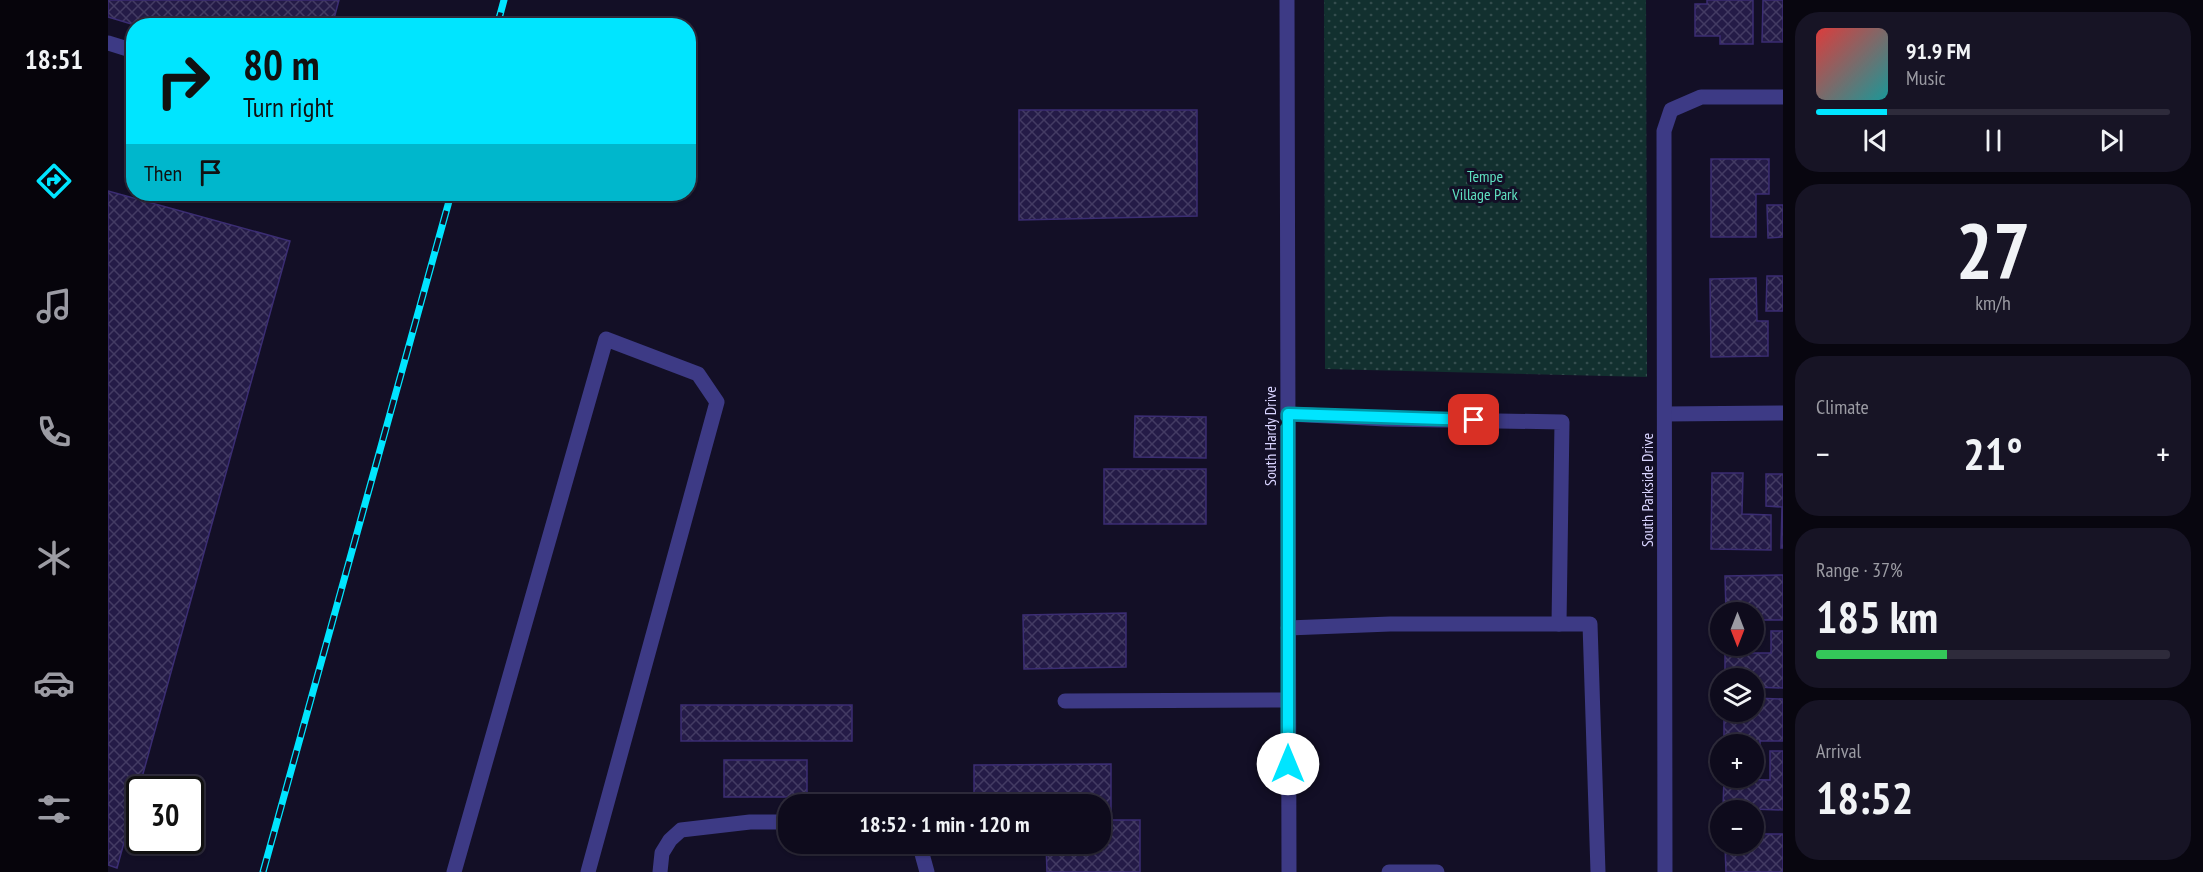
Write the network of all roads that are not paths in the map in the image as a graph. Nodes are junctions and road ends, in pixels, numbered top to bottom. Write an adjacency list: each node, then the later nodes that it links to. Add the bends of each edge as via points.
1 (1287, 0): 6 (street, South Hardy Drive)
2 (108, 43): 3 (street)
3 (126, 49)
4 (1783, 97): 7 (street, South Parkside Drive, via 1701,97 1671,110 1664,131)
5 (1783, 413): 7 (street)
6 (1288, 414): 8 (street, via 1562,422); 9 (street, South Hardy Drive)
7 (1665, 414): 22 (street, South Parkside Drive)
8 (1559, 624): 9 (street); 21 (street, via 1590,624)
9 (1288, 628): 10 (street, South Hardy Drive)
10 (1288, 700): 11 (street); 18 (street, South Hardy Drive)
11 (1065, 701)
12 (778, 822): 16 (street, via 681,830 662,853)
13 (922, 854): 17 (street)
14 (454, 872): 15 (street, via 606,339 698,374 717,402)
15 (588, 872)
16 (660, 872)
17 (927, 872)
18 (1288, 872)
19 (1389, 872): 20 (street)
20 (1437, 872)
21 (1598, 872)
22 (1665, 872)

